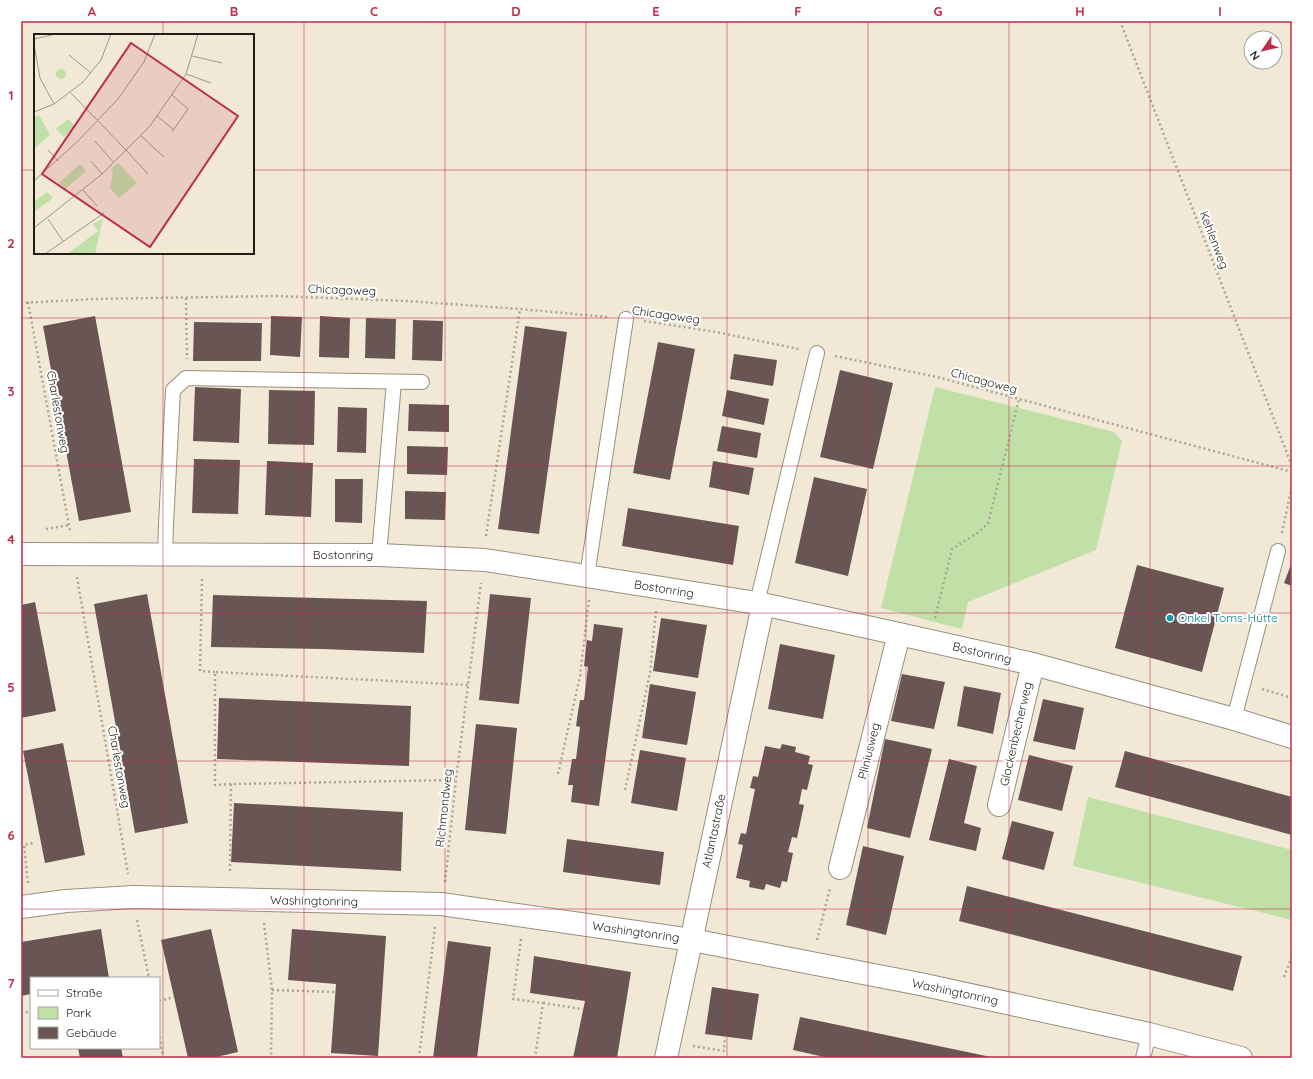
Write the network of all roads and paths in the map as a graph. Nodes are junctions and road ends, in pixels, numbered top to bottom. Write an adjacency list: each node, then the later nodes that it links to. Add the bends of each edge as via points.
1 (1120, 21): 12 (path, Kehlenweg)
2 (186, 298): 3 (path, Chicagoweg); 5 (path, Chicagoweg, via 299,297); 8 (path)
3 (28, 302): 4 (path, Chicagoweg); 15 (path, Charlestonweg)
4 (21, 303)
5 (520, 309): 6 (path, Chicagoweg); 20 (path, Richmondweg, via 486,536)
6 (626, 319): 7 (path, Chicagoweg, via 716,332); 23 (lane)
7 (817, 353): 11 (path, Chicagoweg, via 937,377); 25 (lane)
8 (186, 378): 9 (lane); 18 (lane, via 173,390)
9 (394, 382): 10 (lane); 19 (lane)
10 (422, 382)
11 (1019, 399): 13 (path, Chicagoweg); 28 (path, via 988,523 979,532 952,549)
12 (1292, 466)
13 (1292, 472)
14 (1292, 485): 16 (path)
15 (69, 525)
16 (1278, 552): 34 (lane)
17 (21, 554): 18 (street, Bostonring)
18 (165, 554): 19 (street, Bostonring)
19 (379, 555): 20 (street, Bostonring)
20 (485, 560): 23 (street, Bostonring); 31 (path, Richmondweg)
21 (203, 572): 30 (path, via 200,671)
22 (76, 575): 45 (path, Charlestonweg)
23 (588, 576): 25 (street, Bostonring)
24 (589, 600): 36 (path, via 580,676)
25 (760, 604): 27 (street, Bostonring); 49 (street, Atlantastraße)
26 (657, 605): 39 (path, via 650,673)
27 (899, 634): 28 (street, Bostonring); 42 (street, Pliniusweg)
28 (930, 641): 29 (street, Bostonring)
29 (1033, 664): 34 (street, Bostonring); 40 (street, Glockenbecherweg)
30 (215, 672): 31 (path); 38 (path, via 214,785)
31 (468, 685): 37 (path, Richmondweg)
32 (1260, 688): 33 (path)
33 (1292, 698)
34 (1234, 719): 35 (street, Bostonring)
35 (1292, 737)
36 (558, 774)
37 (456, 780): 38 (path); 46 (path, Richmondweg)
38 (231, 784): 44 (path)
39 (625, 790)
40 (999, 805)
41 (33, 842): 43 (path, via 24,845)
42 (840, 868): 52 (path, via 832,883)
43 (26, 869)
44 (230, 871)
45 (134, 897): 46 (street, Washingtonring); 47 (street, Washingtonring, via 66,901); 53 (path, Charlestonweg)
46 (441, 904): 49 (street, Washingtonring); 67 (path, Richmondweg, via 436,915)
47 (21, 907)
48 (264, 924): 55 (path)
49 (692, 940): 52 (street, Washingtonring); 69 (street, Atlantastraße)
50 (520, 943): 59 (path, via 513,999)
51 (1292, 956): 54 (path)
52 (811, 963): 61 (street, Washingtonring)
53 (149, 977)
54 (1284, 977)
55 (272, 990): 56 (path); 66 (path)
56 (335, 992)
57 (174, 997): 58 (path)
58 (160, 1001)
59 (543, 1003): 60 (path); 68 (path)
60 (583, 1009)
61 (1149, 1034): 70 (lane); 71 (street, Washingtonring)
62 (725, 1036): 64 (path, via 724,1051)
63 (160, 1038): 65 (path)
64 (686, 1045)
65 (163, 1058)
66 (271, 1058)
67 (419, 1058)
68 (535, 1058)
69 (666, 1058)
70 (1144, 1058)
71 (1241, 1058)

